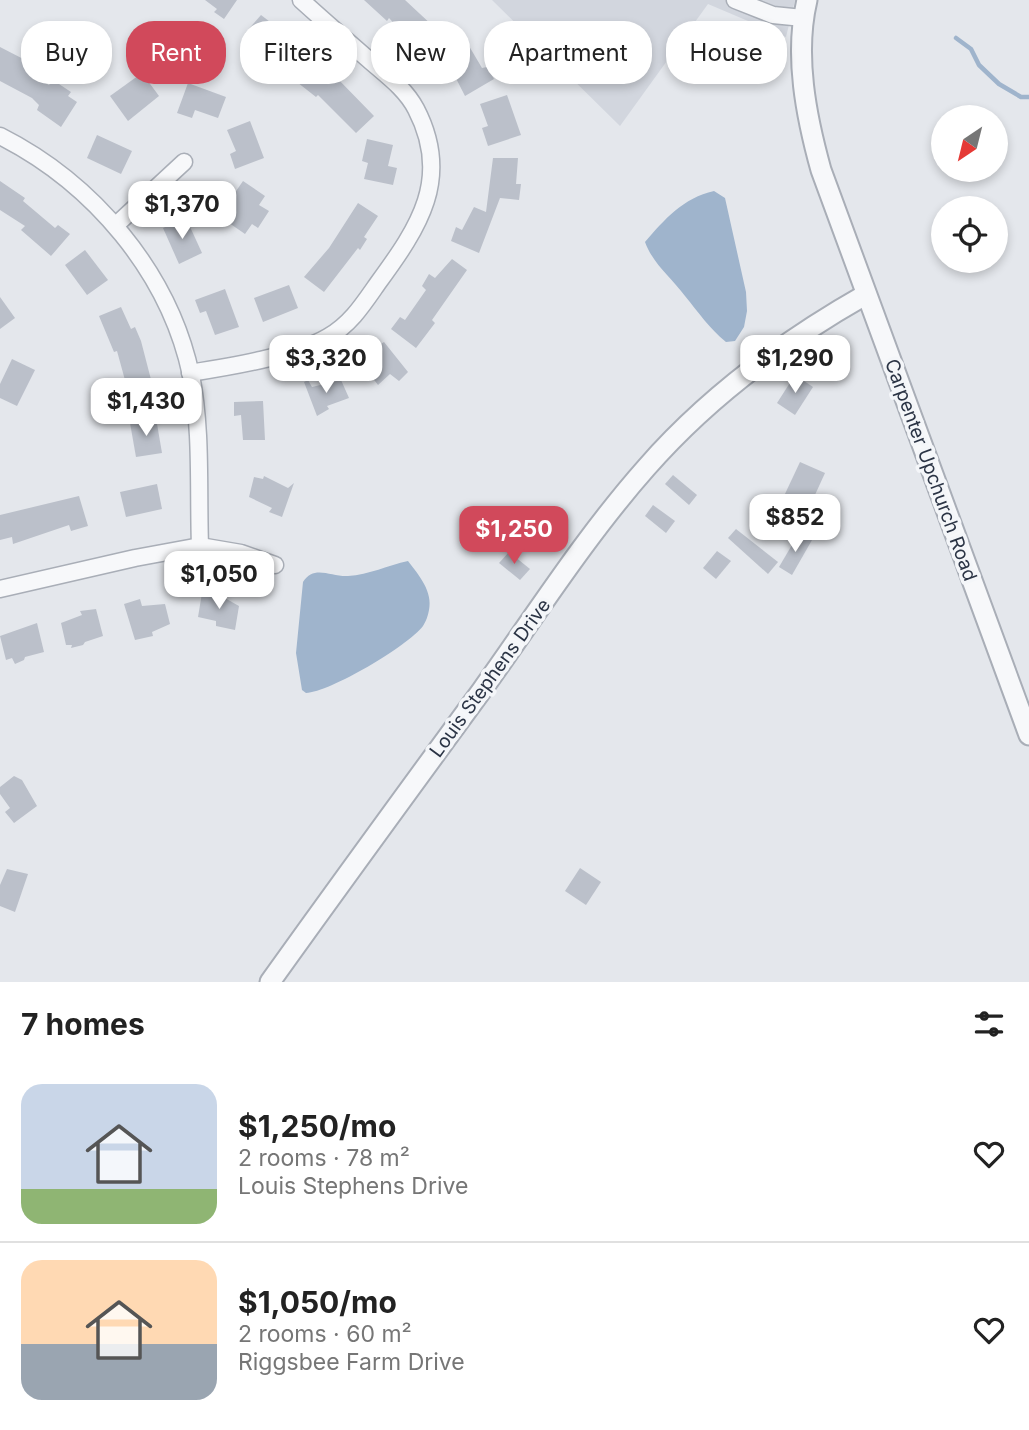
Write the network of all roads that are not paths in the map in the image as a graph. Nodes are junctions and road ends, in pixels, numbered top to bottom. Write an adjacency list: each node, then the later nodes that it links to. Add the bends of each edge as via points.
1 (301, 0): 8 (street, via 395,81 415,106 431,156 427,203 405,245 355,315 329,337 282,353)
2 (735, 0): 3 (street, via 773,15)
3 (805, 9): 7 (street, Carpenter Upchurch Road, via 806,104 813,140)
4 (0, 136): 6 (street, via 62,174)
5 (184, 162): 6 (street)
6 (116, 225): 8 (street, via 160,295)
7 (865, 295): 12 (street, Carpenter Upchurch Road); 13 (street, Louis Stephens Drive, via 807,329 738,380 645,468)
8 (190, 373): 9 (street)
9 (200, 546): 10 (street); 11 (street)
10 (275, 565)
11 (0, 589)
12 (1029, 735)
13 (270, 982)

